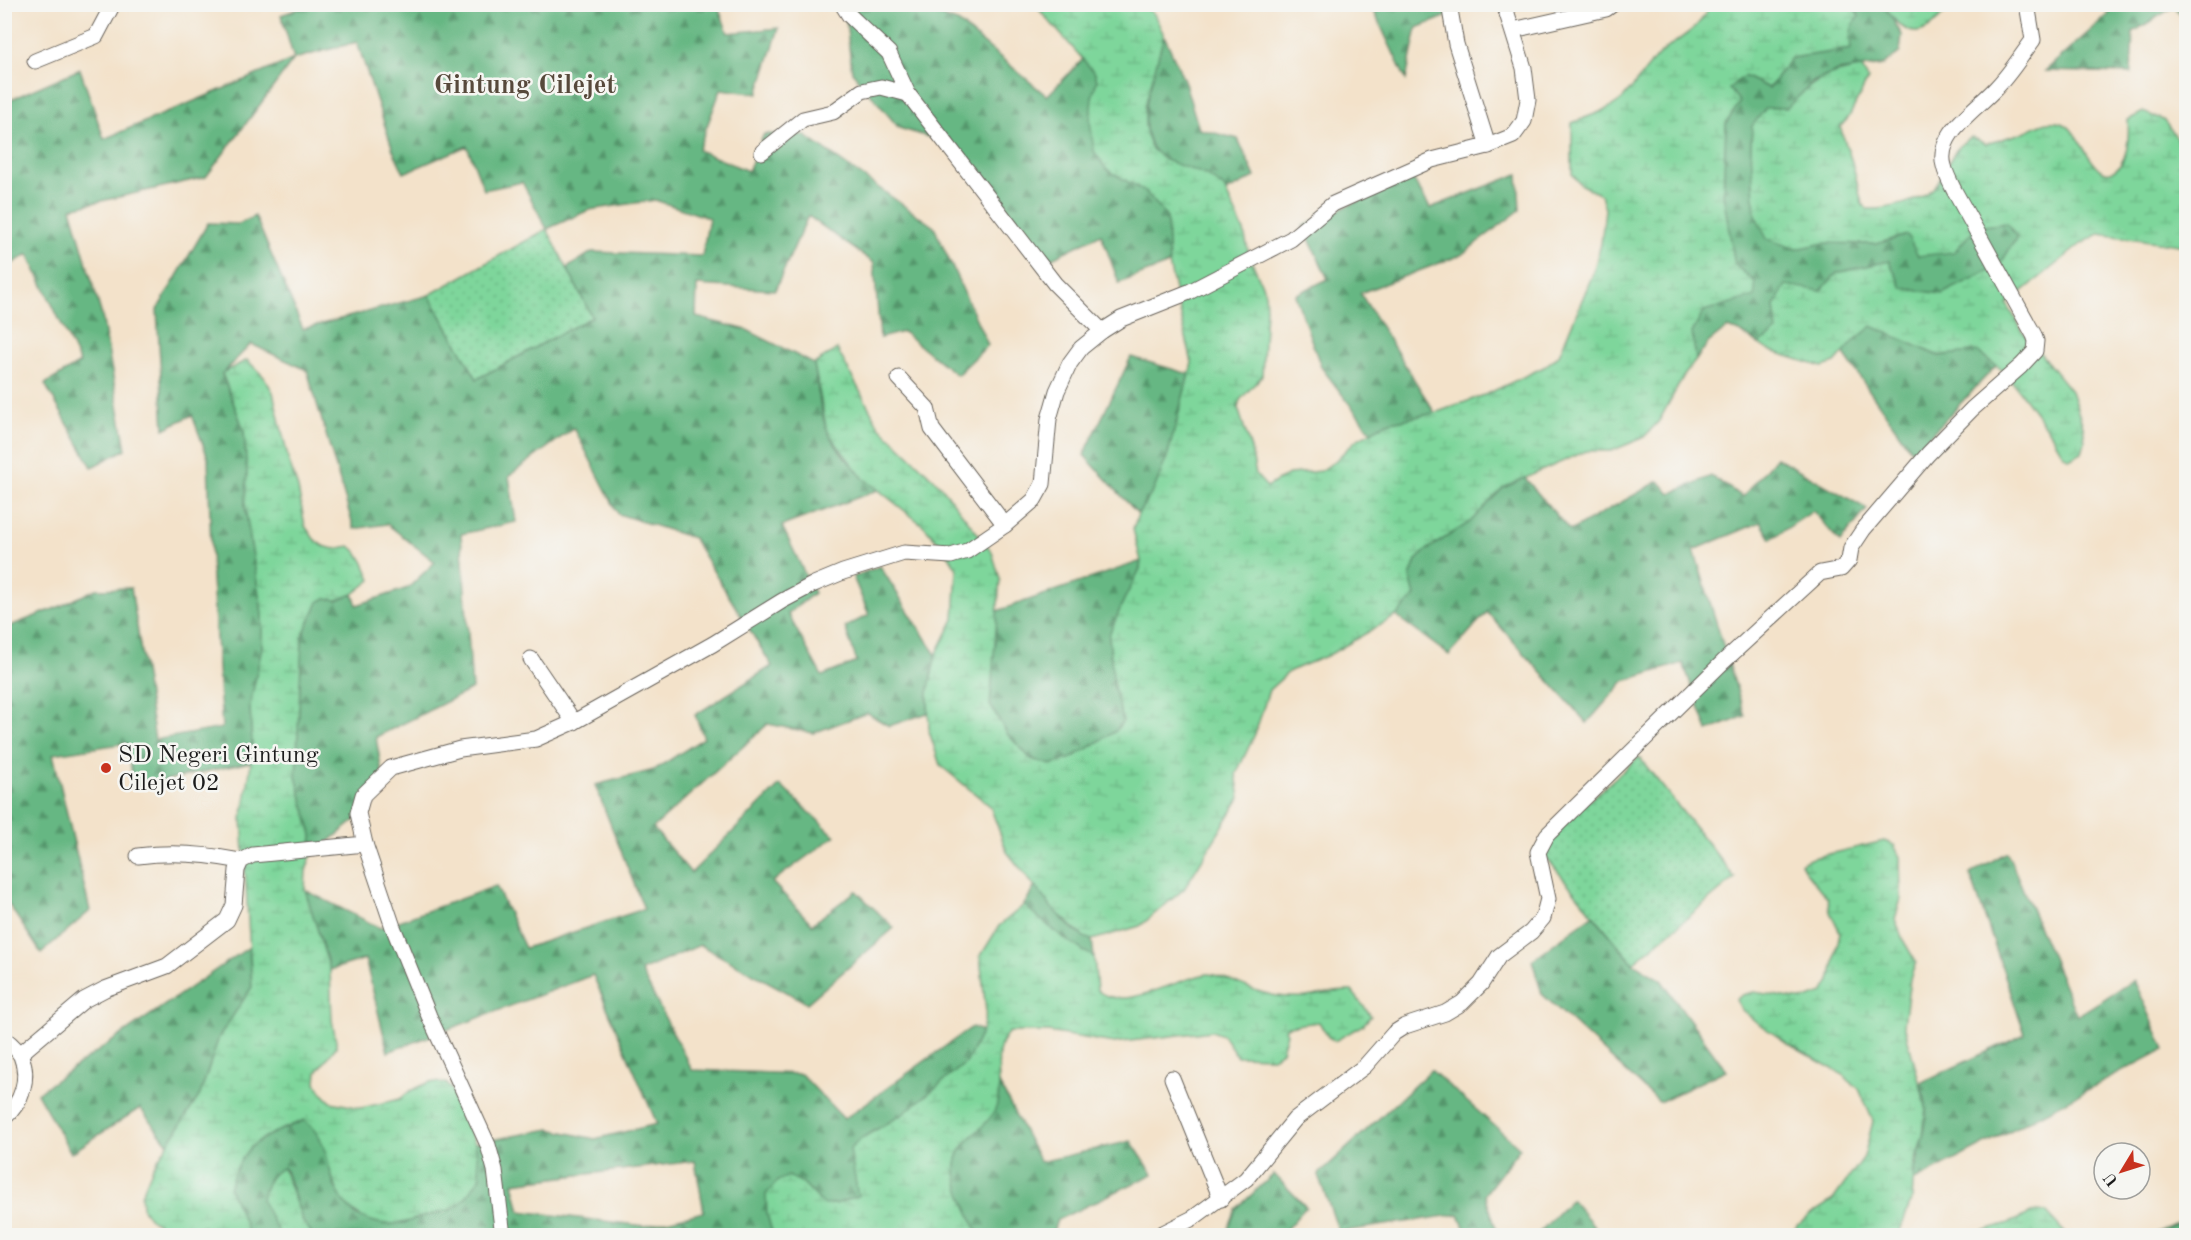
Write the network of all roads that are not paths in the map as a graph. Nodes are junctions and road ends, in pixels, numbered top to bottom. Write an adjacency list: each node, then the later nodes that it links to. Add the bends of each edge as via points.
1 (113, 4): 8 (street, via 96,36)
2 (842, 4): 9 (street, via 889,53)
3 (1449, 4): 10 (street, via 1456,44)
4 (1504, 4): 7 (street)
5 (1613, 4): 7 (street, via 1606,9)
6 (2027, 4): 24 (street, via 2033,40 1996,88 1956,126 1944,148 1943,159 1955,192 2034,335 2035,351 1928,454 1863,530 1841,569 1820,573 1547,835 1538,852 1547,908 1531,932 1499,956 1481,984 1462,1003 1394,1033 1365,1066 1295,1119 1246,1179)
7 (1513, 30): 10 (street, via 1528,100 1524,121 1513,136)
8 (35, 61)
9 (908, 94): 11 (street, via 881,87 862,91 833,112 803,119); 12 (street, via 1055,284)
10 (1488, 146): 12 (street, via 1432,160 1333,204 1291,239)
11 (762, 152)
12 (1102, 331): 14 (street, via 1081,348 1057,391 1049,419 1043,484 1034,500)
13 (899, 378): 14 (street, via 927,408 932,429)
14 (1005, 525): 16 (street, via 967,551 951,556 904,553 814,584)
15 (531, 659): 16 (street)
16 (574, 722): 17 (street, via 536,739 460,749 392,768 363,795 358,813)
17 (364, 844): 19 (street, via 254,855); 25 (street, via 429,1016 488,1144)
18 (138, 856): 19 (street, via 163,852 207,854)
19 (241, 861): 21 (street, via 234,905 227,920 167,966 84,1000)
20 (4, 1038): 21 (street)
21 (20, 1054): 23 (street, via 24,1086 15,1109)
22 (1172, 1078): 24 (street)
23 (4, 1118)
24 (1221, 1199): 26 (street)
25 (503, 1236)
26 (1157, 1236)

